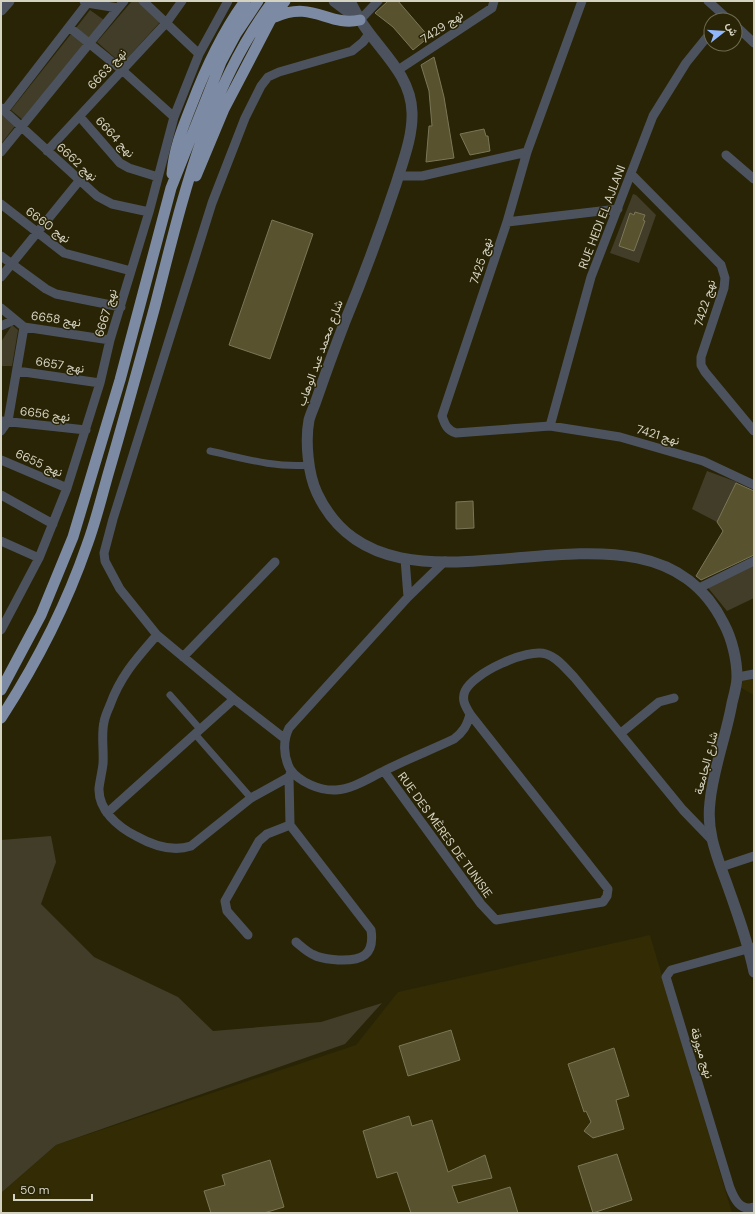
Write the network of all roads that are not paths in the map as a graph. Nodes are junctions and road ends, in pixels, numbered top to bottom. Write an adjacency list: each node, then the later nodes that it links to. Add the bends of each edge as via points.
1 (9, 1): 17 (street)
2 (143, 1): 21 (street)
3 (182, 1): 21 (street, نهج 6663)
4 (228, 1): 28 (street, نهج 6667)
5 (245, 1): 44 (highway, via 216,47 201,78 175,148)
6 (258, 1): 44 (highway, via 221,62)
7 (273, 1): 45 (highway, via 224,84 198,148)
8 (285, 1): 20 (highway)
9 (334, 1): 19 (street)
10 (350, 1): 19 (street, شارع محمد عبد الوهاب)
11 (378, 1): 19 (street)
12 (494, 1): 30 (street, نهج 7429, via 492,8)
13 (582, 1): 37 (street, نهج 7425)
14 (708, 1): 18 (street)
15 (87, 2): 16 (street); 22 (street)
16 (121, 4): 27 (street)
17 (1, 10)
18 (719, 12)
19 (360, 20): 20 (highway, via 346,22 306,6 287,10); 24 (street, شارع محمد عبد الوهاب)
20 (270, 21): 45 (highway, via 224,109 197,174)
21 (167, 22): 28 (street); 29 (street, نهج 6663)
22 (69, 27): 27 (street); 31 (street)
23 (743, 33): 26 (street)
24 (369, 34): 30 (street, شارع محمد عبد الوهاب); 84 (street, via 352,50 268,77 245,118 212,203 104,553 108,569 120,589)
25 (703, 42): 39 (street, RUE HEDI EL AJLANI, via 686,63 653,116)
26 (754, 43)
27 (89, 44): 29 (street); 34 (street)
28 (199, 54): 33 (street, نهج 6667)
29 (122, 70): 32 (street, نهج 6663); 33 (street)
30 (398, 70): 41 (street, شارع محمد عبد الوهاب, via 408,90 412,110 411,130)
31 (2, 110): 34 (street, نهج 6662)
32 (80, 116): 35 (street, نهج 6663); 40 (street, نهج 6664, via 120,163)
33 (174, 118): 40 (street, نهج 6667)
34 (21, 127): 35 (street, نهج 6662); 36 (street)
35 (47, 151): 43 (street, نهج 6662)
36 (1, 152)
37 (527, 152): 41 (street, via 422,176); 49 (street, نهج 7425)
38 (726, 154): 42 (street)
39 (632, 175): 47 (street, RUE HEDI EL AJLANI); 67 (street, نهج 7422, via 721,265 724,288 701,358 701,365)
40 (158, 176): 48 (street, نهج 6667)
41 (398, 176): 70 (street, شارع محمد عبد الوهاب, via 375,246 323,378 309,421)
42 (754, 179)
43 (79, 181): 48 (street, نهج 6662, via 103,200); 50 (street)
44 (170, 188): 88 (highway, via 120,380 73,538 40,615)
45 (184, 193): 93 (highway, via 135,382 88,545 56,621 22,686)
46 (1, 204): 50 (street, نهج 6660)
47 (618, 209): 49 (street); 64 (street, RUE HEDI EL AJLANI, via 592,277)
48 (149, 212): 53 (street, نهج 6667)
49 (507, 222): 64 (street, نهج 7425, via 442,416 448,430 456,433)
50 (37, 234): 52 (street); 53 (street, نهج 6660, via 64,253)
51 (1, 256): 52 (street)
52 (11, 264): 54 (street); 55 (street, via 56,294)
53 (132, 271): 55 (street, نهج 6667)
54 (1, 277)
55 (120, 307): 60 (street, نهج 6667)
56 (1, 308): 57 (street)
57 (14, 320): 58 (street, نهج 6658); 59 (street, نهج 6658)
58 (1, 326)
59 (24, 327): 60 (street, نهج 6658); 61 (street)
60 (110, 340): 62 (street, نهج 6667)
61 (17, 371): 62 (street, نهج 6657); 63 (street)
62 (100, 383): 65 (street, نهج 6667)
63 (5, 421): 65 (street, نهج 6656); 66 (street)
64 (550, 426): 71 (street, نهج 7421, via 643,443 703,461)
65 (86, 430): 72 (street, نهج 6667)
66 (1, 431)
67 (754, 431)
68 (210, 451): 70 (street, via 263,463)
69 (1, 460): 72 (street, نهج 6655)
70 (309, 465): 77 (street, شارع محمد عبد الوهاب, via 317,494 335,521 355,540 375,551)
71 (754, 485)
72 (67, 488): 74 (street, نهج 6667)
73 (1, 495): 74 (street)
74 (53, 524): 76 (street, نهج 6667)
75 (2, 543): 76 (street)
76 (39, 558): 83 (street, نهج 6667)
77 (405, 559): 78 (street, شارع محمد عبد الوهاب); 82 (street)
78 (445, 561): 81 (street, شارع محمد عبد الوهاب, via 594,553 629,556 677,572); 82 (street)
79 (754, 561): 81 (street)
80 (276, 562): 85 (street)
81 (699, 588): 87 (street, شارع الجامعة, via 726,628 731,640)
82 (408, 597): 96 (street, via 299,716)
83 (2, 626)
84 (157, 635): 85 (street); 100 (street, via 127,669 104,721 103,764 99,790 101,802)
85 (183, 657): 91 (street)
86 (754, 674): 87 (street)
87 (738, 677): 102 (street, شارع الجامعة, via 728,728 713,778 709,806)
88 (1, 690)
89 (170, 695): 94 (street)
90 (674, 698): 95 (street, via 659,702)
91 (234, 699): 94 (street); 96 (street)
92 (470, 714): 95 (street, via 463,701 465,691 474,680 496,666 534,653 546,654 574,677); 97 (street, via 461,734 454,739); 97 (street, RUE DES MÈRES DE TUNISIE, via 608,889 603,902 496,920)
93 (1, 718)
94 (198, 732): 99 (street); 100 (street)
95 (621, 733): 102 (street)
96 (284, 738): 98 (street)
97 (384, 771): 98 (street, via 350,787 336,790 311,785)
98 (290, 774): 99 (street); 101 (street)
99 (251, 798): 100 (street, via 191,846 184,848 167,848 144,841 125,831)
100 (107, 813)
101 (290, 825): 105 (street, via 267,834 259,841 225,901 227,911); 106 (street, via 371,930 372,938 367,953 351,960 321,958)
102 (710, 840): 104 (street, شارع الجامعة)
103 (754, 856): 104 (street)
104 (721, 867): 107 (street, شارع الجامعة)
105 (248, 935)
106 (296, 942)
107 (752, 947): 108 (street, شارع الجامعة); 109 (street, نهج ميورقة, via 672,970 666,977 730,1188 742,1207)
108 (754, 972)
109 (754, 1207)

